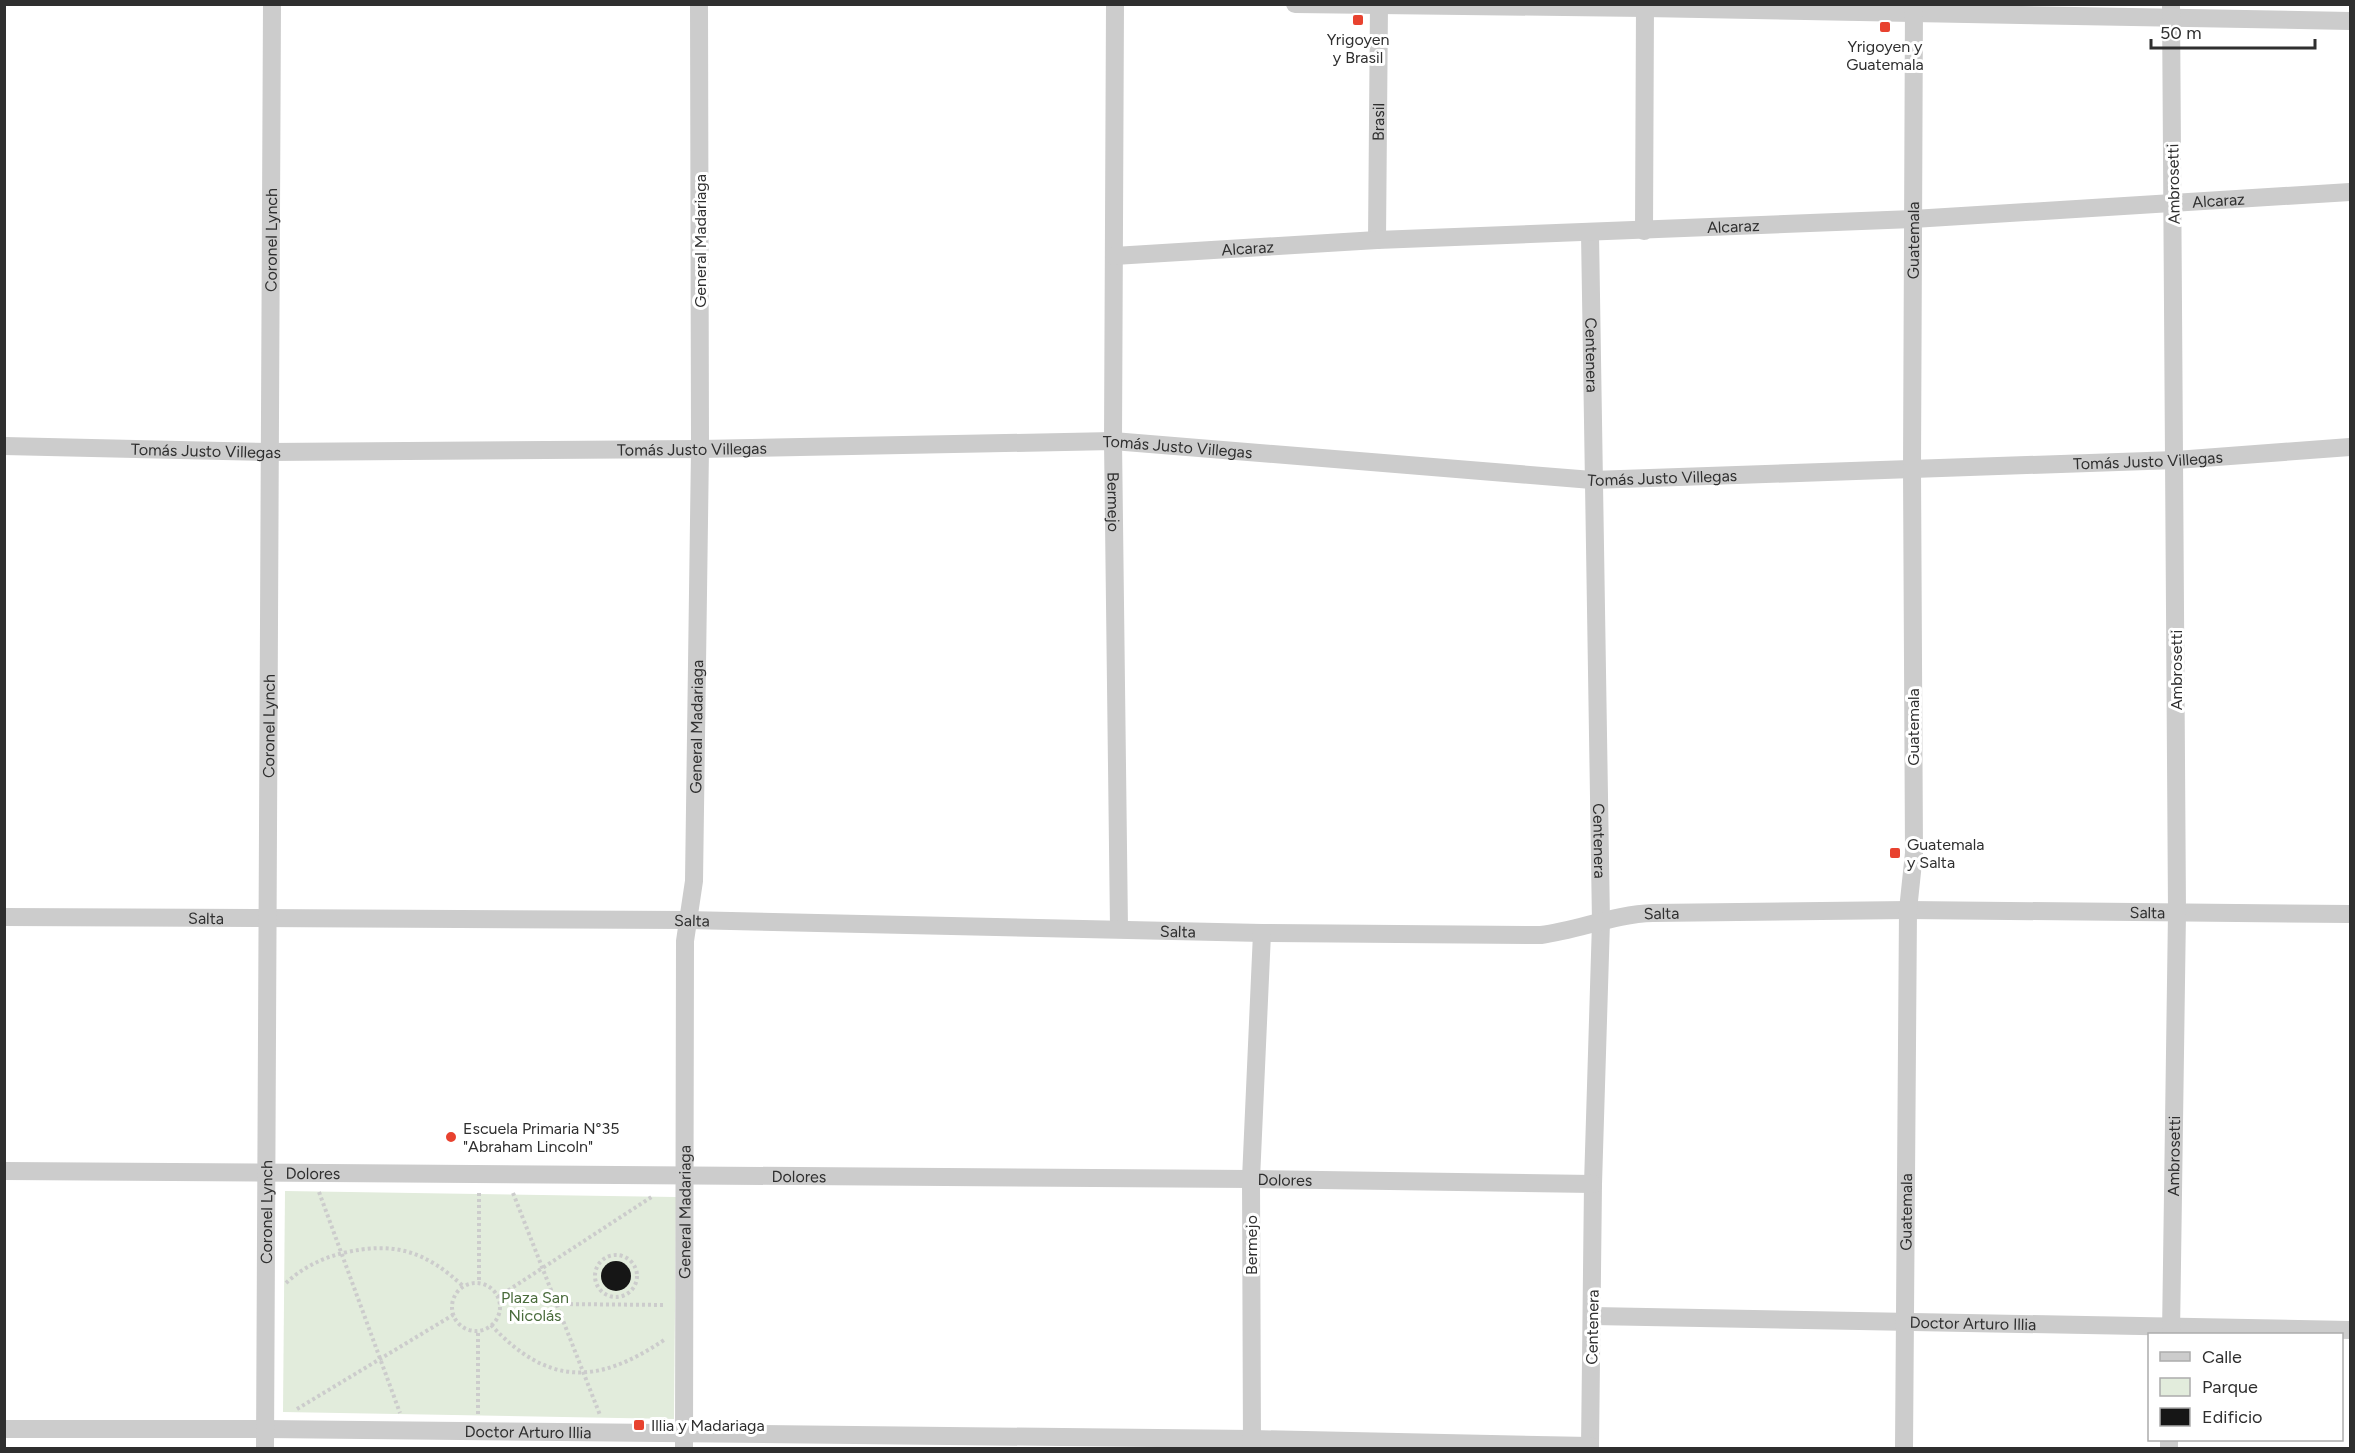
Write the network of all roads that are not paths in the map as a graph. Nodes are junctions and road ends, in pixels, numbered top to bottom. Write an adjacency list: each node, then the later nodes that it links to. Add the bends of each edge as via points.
1 (272, 4): 21 (street, Coronel Lynch)
2 (699, 4): 20 (street, General Madariaga)
3 (1115, 4): 16 (street, Bermejo)
4 (1295, 4): 5 (street)
5 (1379, 6): 6 (street); 15 (street, Brasil)
6 (1645, 6): 7 (street); 13 (street)
7 (1914, 8): 8 (street); 12 (street, Guatemala)
8 (2171, 11): 9 (street); 11 (street, Ambrosetti)
9 (2350, 21)
10 (2350, 192): 11 (street, Alcaraz)
11 (2173, 201): 12 (street, Alcaraz); 22 (street, Ambrosetti)
12 (1913, 219): 13 (street, Alcaraz); 23 (street, Guatemala)
13 (1644, 231): 14 (street, Alcaraz)
14 (1590, 233): 15 (street, Alcaraz); 24 (street, Centenera)
15 (1377, 240): 16 (street, Alcaraz)
16 (1114, 256): 17 (street, Bermejo)
17 (1113, 441): 20 (street, Tomás Justo Villegas); 24 (street, Tomás Justo Villegas); 32 (street, Bermejo)
18 (4, 446): 21 (street, Tomás Justo Villegas)
19 (2350, 447): 22 (street, Tomás Justo Villegas)
20 (700, 449): 21 (street, Tomás Justo Villegas); 30 (street, General Madariaga, via 694,882)
21 (269, 452): 29 (street, Coronel Lynch)
22 (2176, 460): 23 (street, Tomás Justo Villegas); 26 (street, Ambrosetti)
23 (1912, 469): 24 (street, Tomás Justo Villegas); 25 (street, Guatemala, via 1914,853)
24 (1592, 480): 31 (street, Centenera)
25 (1908, 910): 26 (street, Salta); 31 (street, Salta, via 1636,913); 40 (street, Guatemala)
26 (2177, 912): 27 (street, Salta); 41 (street, Ambrosetti)
27 (2350, 914)
28 (4, 917): 29 (street, Salta)
29 (268, 920): 30 (street, Salta); 35 (street, Coronel Lynch)
30 (687, 920): 32 (street, Salta); 36 (street, General Madariaga)
31 (1600, 922): 33 (street, Salta, via 1541,935); 38 (street, Centenera)
32 (1119, 928): 33 (street, Salta)
33 (1262, 933): 37 (street, Bermejo)
34 (4, 1172): 35 (street, Dolores)
35 (266, 1174): 36 (street, Dolores); 44 (street, Coronel Lynch)
36 (684, 1175): 37 (street, Dolores); 45 (street, General Madariaga)
37 (1251, 1179): 38 (street, Dolores); 46 (street, Bermejo)
38 (1593, 1184): 39 (street, Centenera)
39 (1593, 1316): 40 (street, Doctor Arturo Illia); 47 (street, Centenera)
40 (1906, 1321): 41 (street, Doctor Arturo Illia); 49 (street, Guatemala)
41 (2171, 1330): 42 (street, Doctor Arturo Illia)
42 (2350, 1330)
43 (4, 1429): 44 (street, Doctor Arturo Illia)
44 (265, 1429): 45 (street, Doctor Arturo Illia, via 608,1434); 48 (street, Coronel Lynch)
45 (684, 1441): 46 (street, Doctor Arturo Illia)
46 (1252, 1444): 47 (street, Doctor Arturo Illia)
47 (1590, 1447)
48 (265, 1449)
49 (1904, 1449)

